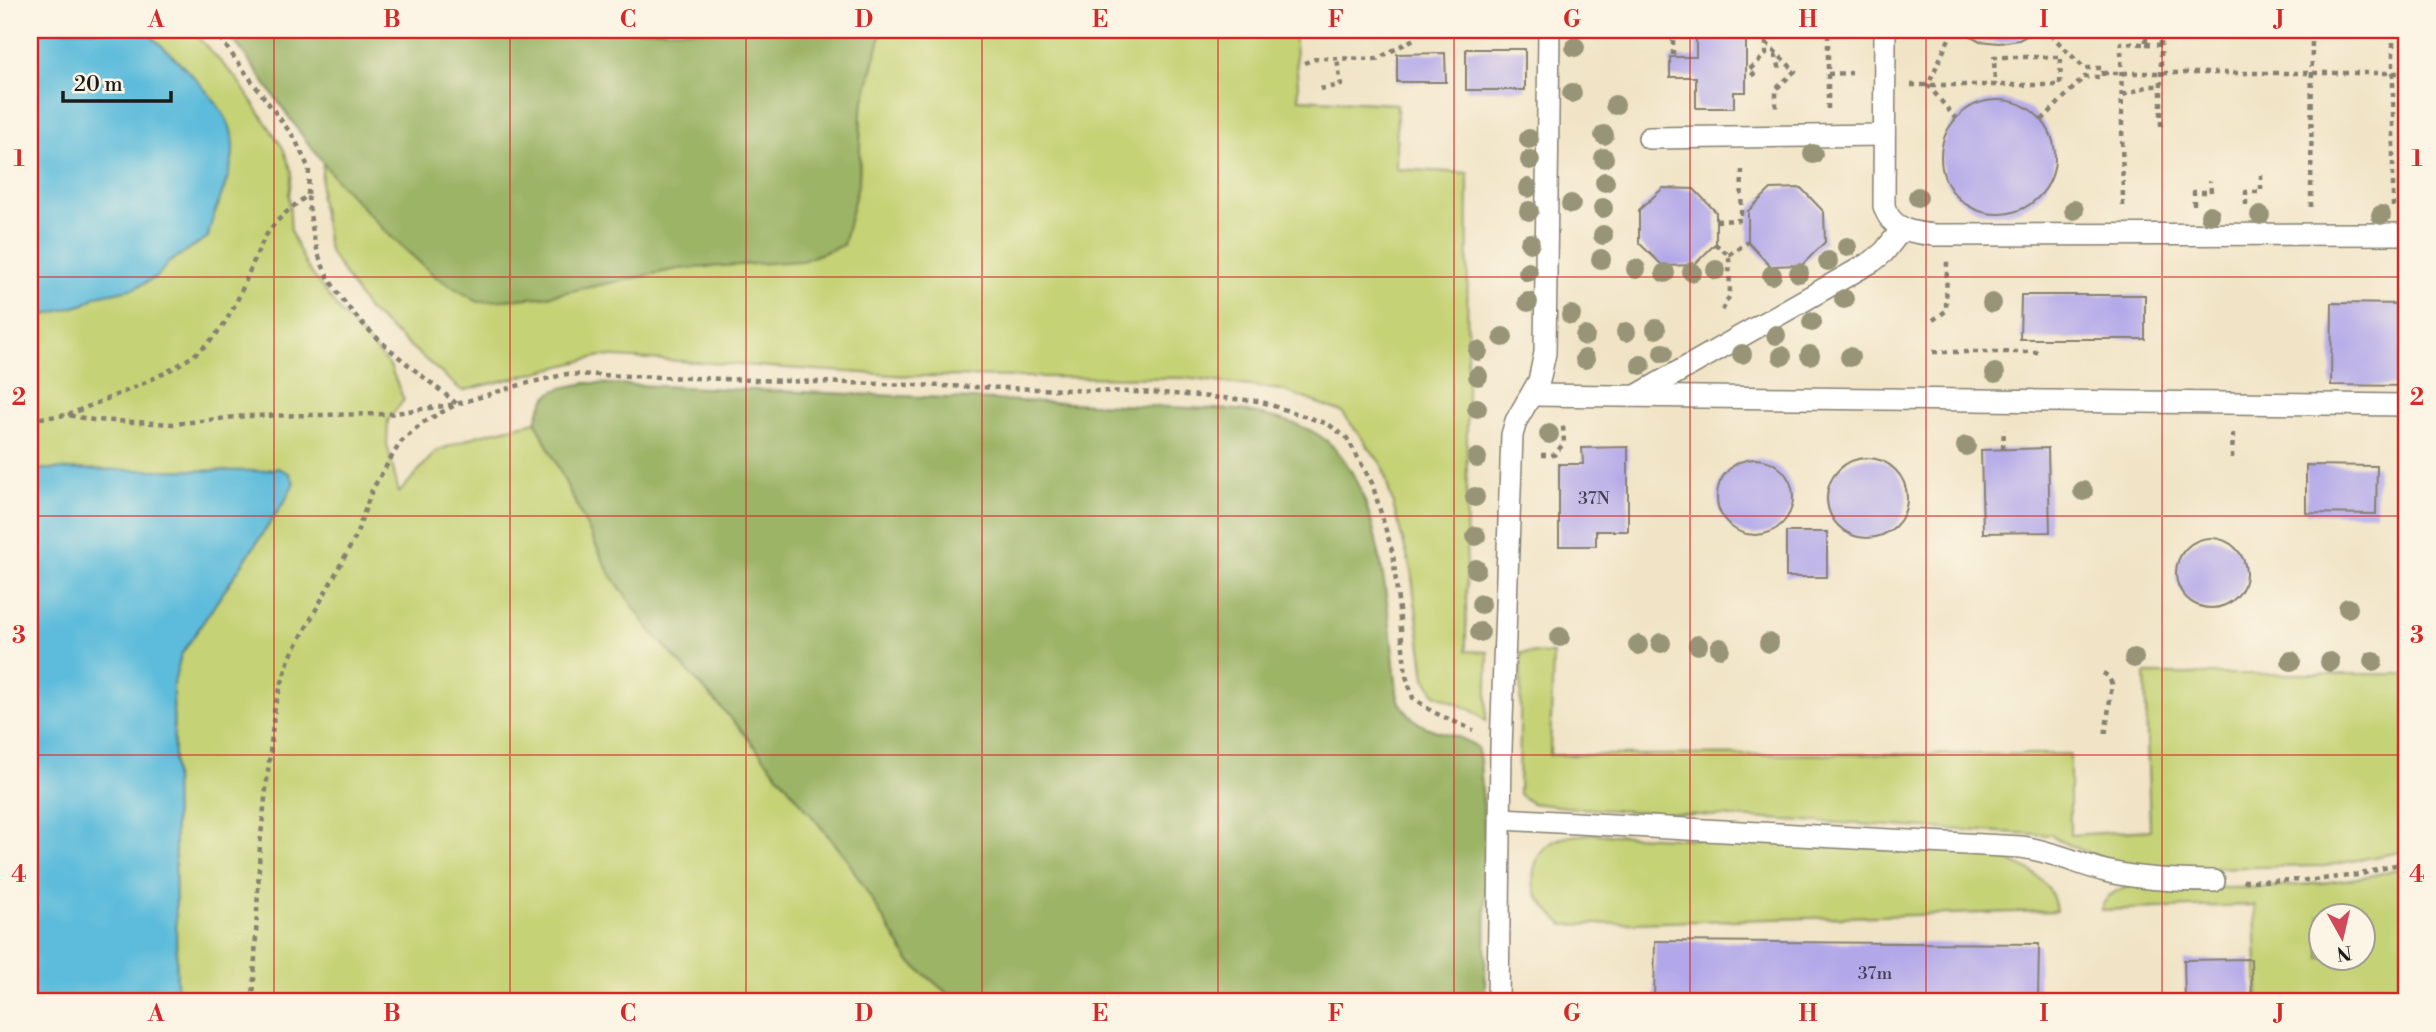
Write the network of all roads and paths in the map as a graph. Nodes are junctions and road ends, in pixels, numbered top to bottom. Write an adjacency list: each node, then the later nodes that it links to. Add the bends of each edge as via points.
1 (1549, 30): 66 (lane, via 1545,353)
2 (1673, 30): 18 (path)
3 (1766, 30): 14 (path)
4 (1828, 30): 29 (path)
5 (1885, 30): 42 (lane)
6 (1952, 30): 33 (path)
7 (2046, 30): 23 (path, via 2084,68 2103,68)
8 (2146, 30): 15 (path)
9 (2161, 30): 16 (path)
10 (2312, 30): 26 (path)
11 (2393, 30): 27 (path)
12 (212, 31): 49 (path, via 295,139 309,169)
13 (1415, 39): 19 (path, via 1377,59)
14 (1766, 43): 17 (path); 30 (path, via 1766,54 1749,70)
15 (2146, 44): 16 (path); 24 (path, via 2121,43)
16 (2160, 45): 25 (path)
17 (1774, 50): 21 (path); 31 (path, via 1795,71)
18 (1673, 57)
19 (1337, 58): 20 (path); 36 (path, via 1341,85)
20 (1304, 64)
21 (1780, 69)
22 (1852, 73): 29 (path)
23 (2103, 73): 24 (path); 40 (path, via 2103,77 2084,77)
24 (2121, 73): 25 (path); 37 (path)
25 (2161, 73): 26 (path); 35 (path)
26 (2312, 73): 27 (path); 50 (path)
27 (2393, 73): 28 (path); 51 (path)
28 (2406, 73)
29 (1828, 74): 38 (path)
30 (1755, 76)
31 (1780, 84)
32 (1908, 85): 33 (path)
33 (1928, 85): 34 (path); 39 (path)
34 (1995, 85): 34 (path, via 2060,85 2061,57 1994,57)
35 (2160, 86): 37 (path); 41 (path)
36 (1320, 89)
37 (2123, 95): 52 (path)
38 (1828, 118)
39 (1956, 118)
40 (2042, 120)
41 (2161, 126)
42 (1883, 135): 43 (lane); 56 (lane, via 1884,206)
43 (1649, 138)
44 (1742, 159): 54 (path)
45 (2261, 175): 48 (path, via 2261,191)
46 (2210, 181): 47 (path, via 2211,192)
47 (2194, 192)
48 (2246, 192)
49 (308, 195): 68 (path, via 321,260 340,295 379,340); 70 (path, via 280,217 264,239 235,307 211,341 177,367)
50 (2311, 198)
51 (2393, 198)
52 (2123, 210)
53 (1748, 219): 54 (path)
54 (1741, 220): 55 (path)
55 (1716, 221)
56 (1902, 229): 57 (lane, via 1935,235); 65 (lane, via 1873,261)
57 (2406, 234)
58 (1748, 242): 60 (path)
59 (1715, 244): 60 (path)
60 (1730, 255): 65 (path, via 1730,295 1705,344)
61 (1947, 280): 62 (path, via 1946,311)
62 (1933, 320)
63 (1933, 352): 64 (path)
64 (2041, 352)
65 (1711, 354): 67 (lane)
66 (1532, 395): 67 (lane); 80 (lane, via 1512,435)
67 (1634, 397): 69 (lane)
68 (457, 404): 70 (path, via 387,414 245,416 174,424); 80 (path, via 567,374 626,374 1162,393 1259,401 1293,412 1328,424 1347,438 1372,483 1393,554 1406,676 1413,698); 84 (path, via 422,423 400,443 289,659 275,706 260,845)
69 (2406, 405)
70 (68, 415): 73 (path)
71 (1563, 417): 76 (path, via 1564,443 1555,454)
72 (2004, 417): 75 (path)
73 (30, 419)
74 (2233, 431): 77 (path)
75 (2003, 449)
76 (1533, 455)
77 (2232, 458)
78 (2103, 673): 79 (path, via 2112,684)
79 (2105, 737)
80 (1501, 749): 81 (lane)
81 (1501, 819): 83 (lane, via 2021,847 2118,873); 85 (lane)
82 (2406, 862): 83 (path, via 2358,875 2313,880)
83 (2214, 881)
84 (253, 1002)
85 (1498, 1002)

